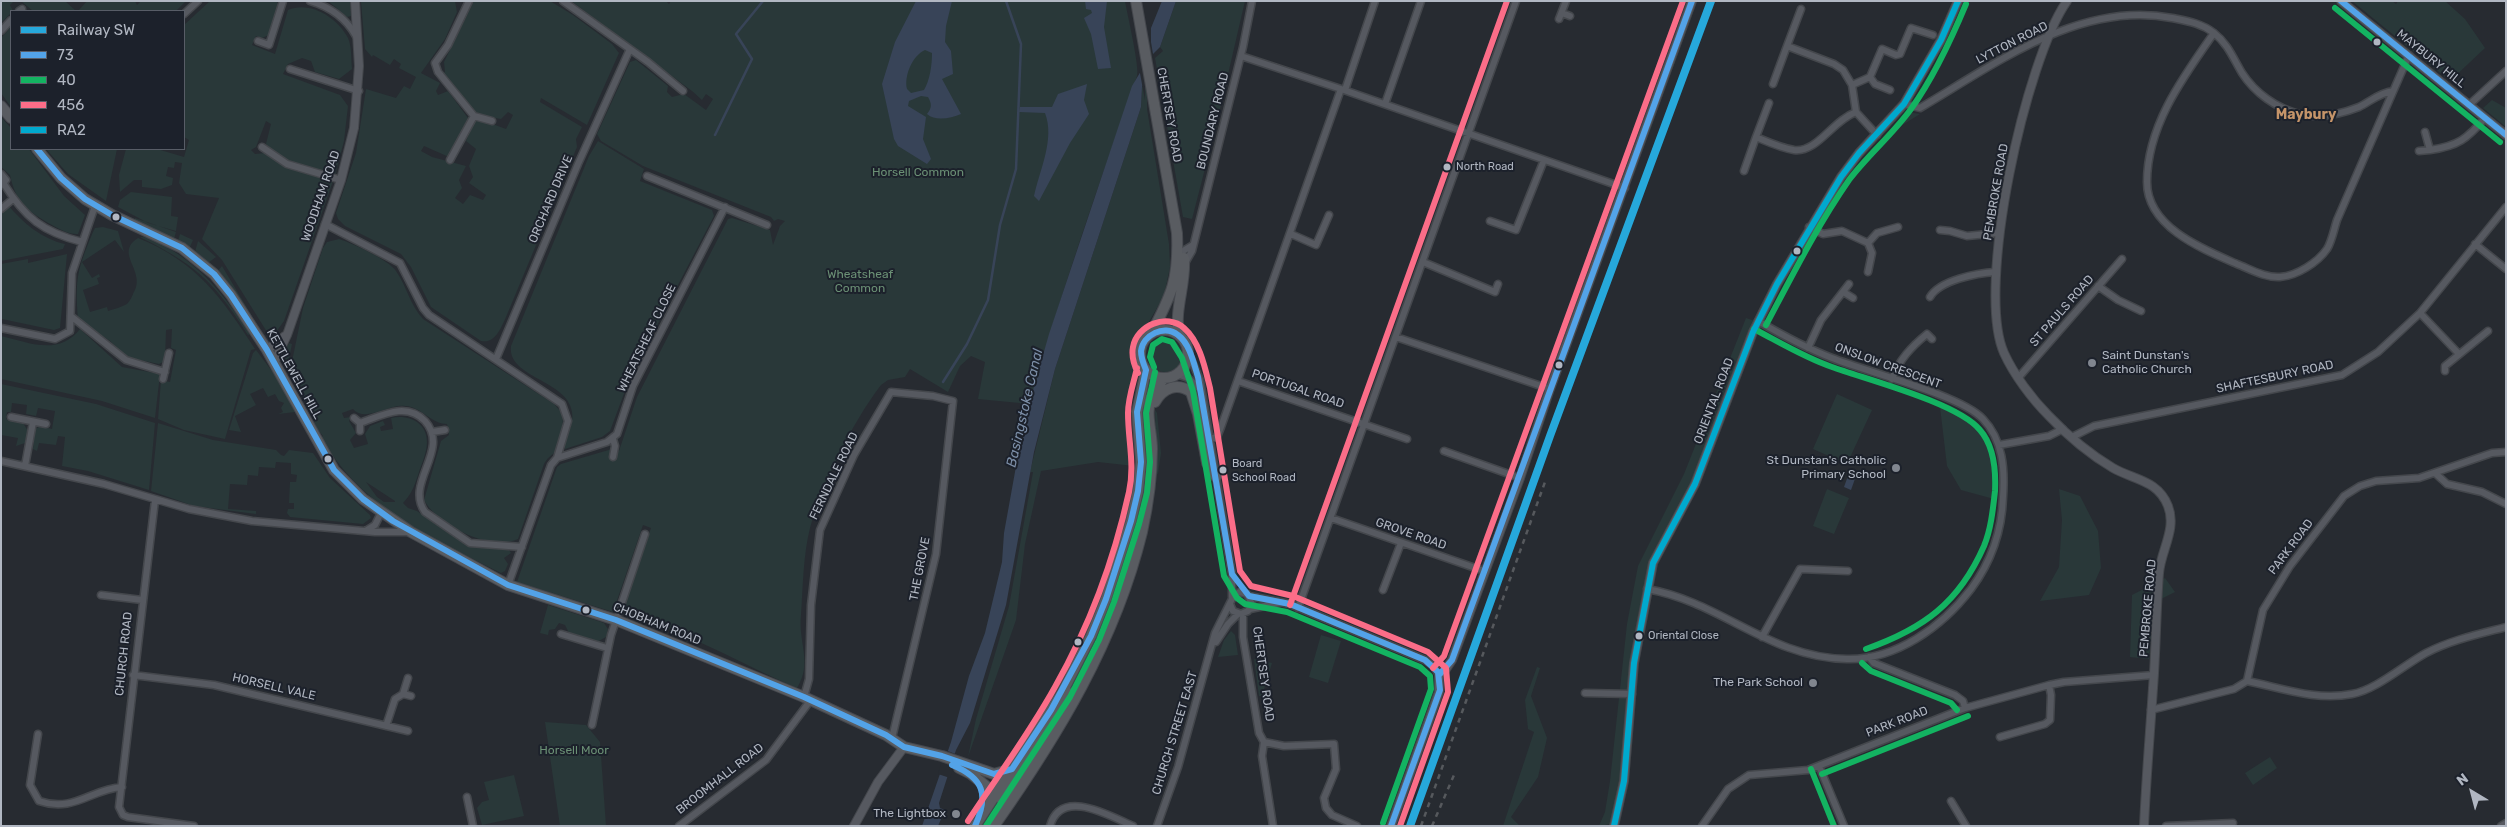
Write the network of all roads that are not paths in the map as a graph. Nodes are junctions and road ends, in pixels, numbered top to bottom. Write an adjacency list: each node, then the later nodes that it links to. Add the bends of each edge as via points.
1 (198, 1): 18 (street)
2 (283, 1): 25 (street, via 269,45)
3 (310, 1): 26 (street, via 328,7 339,16 352,29)
4 (355, 1): 26 (street, WOODHAM ROAD)
5 (469, 1): 49 (street, via 435,68)
6 (562, 1): 28 (street)
7 (1136, 1): 88 (main road, CHERTSEY ROAD)
8 (1252, 1): 30 (street, BOUNDARY ROAD)
9 (1375, 1): 38 (street)
10 (1421, 1): 44 (street)
11 (1516, 1): 54 (street)
12 (1566, 1): 19 (street, via 1560,16)
13 (1692, 1): 69 (street)
14 (1958, 1): 45 (street, ORIENTAL ROAD, via 1941,40)
15 (2066, 1): 24 (street, PEMBROKE ROAD)
16 (2341, 1): 29 (street, MAYBURY HILL)
17 (1801, 9): 27 (street)
18 (185, 13)
19 (1570, 16)
20 (10, 21): 21 (street)
21 (1, 32)
22 (2214, 33): 24 (street, LYTTON ROAD, via 2197,23 2151,14 2101,19); 42 (street, LYTTON ROAD, via 2229,48 2254,90 2300,114 2326,116); 42 (street, via 2186,72 2156,129 2147,184 2152,206 2172,228 2210,252 2257,272 2279,278 2294,274 2318,259 2328,247)
23 (1933, 35): 35 (street, via 1911,28 1900,54 1882,49)
24 (2049, 35): 45 (street, LYTTON ROAD, via 1920,108); 82 (street, PEMBROKE ROAD, via 2016,144)
25 (258, 41)
26 (358, 42): 40 (street, WOODHAM ROAD)
27 (1787, 46): 36 (street); 37 (street, via 1839,67)
28 (630, 49): 41 (street); 116 (street, ORCHARD DRIVE)
29 (2409, 55): 42 (street); 46 (street, MAYBURY HILL)
30 (1241, 56): 38 (street); 87 (street, BOUNDARY ROAD)
31 (304, 64): 33 (street)
32 (290, 69): 33 (street)
33 (302, 72): 40 (street)
34 (2506, 72): 46 (street)
35 (1870, 77): 37 (street); 39 (street, via 1875,84)
36 (1773, 84)
37 (1852, 85): 48 (street)
38 (1343, 89): 44 (street); 83 (street)
39 (1890, 90)
40 (359, 91): 67 (street, WOODHAM ROAD)
41 (683, 91)
42 (2393, 91)
43 (1769, 103): 57 (street)
44 (1385, 104): 54 (street)
45 (1904, 104): 55 (street, ORIENTAL ROAD)
46 (2469, 105): 51 (street, MAYBURY HILL)
47 (1, 106): 50 (main road)
48 (1856, 112): 55 (street); 57 (street, via 1804,150 1793,150)
49 (474, 116): 52 (street); 62 (street)
50 (10, 117)
51 (2485, 118): 56 (street, MAYBURY HILL); 60 (street, via 2457,144)
52 (492, 120)
53 (2425, 132): 60 (street)
54 (1468, 134): 63 (street); 90 (street)
55 (1877, 135): 79 (street, ORIENTAL ROAD, via 1841,177)
56 (2506, 135)
57 (1756, 137): 64 (street)
58 (262, 146): 67 (street, via 287,164)
59 (38, 150): 71 (main road, KETTLEWELL HILL, via 61,178)
60 (2430, 150): 61 (street)
61 (2419, 151)
62 (450, 160)
63 (1544, 160): 69 (street); 76 (street, via 1516,230)
64 (1744, 170)
65 (1, 174): 68 (street, via 6,178)
66 (647, 176): 73 (street)
67 (341, 180): 77 (street, WOODHAM ROAD)
68 (2, 185): 70 (street)
69 (1625, 188): 125 (street)
70 (13, 198): 74 (street); 84 (street, via 37,224)
71 (95, 206): 84 (street); 112 (main road, KETTLEWELL HILL, via 174,244 205,265 231,294)
72 (2506, 206): 86 (street, SHAFTESBURY ROAD)
73 (725, 208): 78 (street); 140 (street, WHEATSHEAF CLOSE, via 633,386)
74 (1, 209)
75 (1329, 215): 83 (street, via 1316,244)
76 (1490, 221)
77 (324, 224): 107 (street, WOODHAM ROAD); 116 (street, via 400,263 426,312)
78 (767, 225)
79 (1809, 227): 85 (street, via 1823,234 1842,231); 103 (street, ORIENTAL ROAD)
80 (1898, 227): 85 (street, via 1877,233)
81 (1940, 230): 82 (street, via 1966,236)
82 (1998, 233): 93 (street, PEMBROKE ROAD)
83 (1291, 234): 124 (street)
84 (82, 242): 102 (street, via 72,273)
85 (1868, 243): 92 (street, via 1872,253)
86 (2475, 244): 91 (street); 101 (street, SHAFTESBURY ROAD)
87 (1193, 246): 88 (street); 88 (street, BOUNDARY ROAD, via 1190,257)
88 (1182, 257): 106 (main road, CHERTSEY ROAD, via 1173,291); 108 (main road, CHERTSEY ROAD, via 1184,280 1177,313)
89 (2122, 259): 96 (street, ST PAULS ROAD)
90 (1423, 262): 94 (street, via 1495,292); 109 (street)
91 (2506, 269)
92 (1868, 272)
93 (1996, 272): 98 (street, via 1975,274 1935,288); 121 (street, PEMBROKE ROAD, via 1995,314 1999,336 2004,353)
94 (1498, 284)
95 (1849, 284): 97 (street)
96 (2098, 286): 100 (street); 121 (street, ST PAULS ROAD)
97 (1845, 293): 99 (street); 111 (street, via 1821,320)
98 (1930, 297)
99 (1853, 298)
100 (2141, 311)
101 (2420, 313): 115 (street); 139 (street, SHAFTESBURY ROAD, via 2378,352 2342,375 2094,426)
102 (72, 317): 104 (street, via 70,331 55,339); 114 (street, via 126,360 164,376)
103 (1758, 321): 111 (street, ONSLOW CRESCENT); 166 (street, ORIENTAL ROAD, via 1702,468 1653,563)
104 (1, 328)
105 (2488, 331): 115 (street)
106 (1151, 334): 108 (main road, via 1164,330); 118 (main road, via 1140,351)
107 (287, 335): 112 (street); 117 (street, WOODHAM ROAD)
108 (1179, 335): 113 (main road)
109 (1396, 337): 125 (street); 134 (street)
110 (1932, 339): 123 (street, via 1927,334 1912,347 1898,363)
111 (1808, 348): 123 (street, ONSLOW CRESCENT)
112 (267, 350): 117 (main road, KETTLEWELL HILL)
113 (1188, 352): 120 (main road, via 1186,364); 126 (street, via 1200,380)
114 (169, 353)
115 (2460, 354): 119 (street, via 2445,366)
116 (496, 359): 147 (street, via 562,404 568,421)
117 (274, 363): 155 (main road, KETTLEWELL HILL, via 334,470)
118 (1146, 370): 122 (main road); 206 (main road, via 1137,412 1141,462 1138,491 1106,598 1062,693)
119 (2445, 370)
120 (1178, 374): 122 (main road); 126 (street, via 1188,378)
121 (2019, 377): 135 (street, PEMBROKE ROAD, via 2036,403)
122 (1164, 378): 128 (main road, via 1151,395)
123 (1892, 380): 143 (street, ONSLOW CRESCENT, via 1970,409 1986,422)
124 (1238, 381): 134 (street, PORTUGAL ROAD); 142 (street, via 1217,437)
125 (1550, 389): 152 (street)
126 (1200, 390): 142 (street)
127 (953, 401): 193 (street, FERNDALE ROAD, via 891,392 854,455 820,530 811,605); 201 (street, THE GROVE, via 936,554)
128 (1150, 414): 151 (main road, via 1157,398 1165,390 1179,386 1191,392 1207,464); 209 (main road, via 1152,463 1142,533 1103,644 1046,736)
129 (11, 417): 131 (street)
130 (354, 418): 132 (street)
131 (33, 422): 133 (street); 149 (street)
132 (360, 423): 137 (street); 138 (street, via 393,412 410,412 424,421)
133 (46, 424)
134 (1364, 424): 141 (street, PORTUGAL ROAD); 156 (street)
135 (2063, 429): 139 (street, PEMBROKE ROAD); 143 (street, via 2049,436)
136 (445, 430): 138 (street)
137 (360, 431)
138 (432, 432): 161 (street, via 434,445 418,494 425,512 470,543)
139 (2072, 437): 185 (street, PEMBROKE ROAD, via 2113,468 2154,486 2168,504 2172,519 2160,565)
140 (613, 438): 146 (street); 147 (street)
141 (1407, 439)
142 (1210, 440): 151 (street)
143 (1999, 445): 182 (street, ONSLOW CRESCENT, via 2004,474 2002,520 1996,542 1979,578 1955,608 1927,632 1900,647)
144 (1444, 451): 152 (street)
145 (2506, 452): 150 (street, PARK ROAD, via 2471,459)
146 (613, 457)
147 (557, 458): 161 (street, via 551,465)
148 (1, 462): 149 (street)
149 (25, 466): 153 (street, via 104,484)
150 (2435, 474): 154 (street, via 2447,484 2482,492); 187 (street, PARK ROAD, via 2376,481 2344,496 2290,566 2263,610)
151 (1216, 477): 164 (street)
152 (1520, 478): 163 (street)
153 (155, 500): 157 (street, via 252,521); 170 (street, CHURCH ROAD)
154 (2506, 504)
155 (381, 513): 157 (street, via 375,526); 158 (main road, CHOBHAM ROAD)
156 (1331, 518): 160 (street, GROVE ROAD); 173 (street)
157 (365, 530): 158 (street)
158 (411, 532): 165 (main road, CHOBHAM ROAD)
159 (645, 534): 176 (street)
160 (1401, 543): 163 (street, GROVE ROAD); 167 (street)
161 (522, 547): 165 (street)
162 (1848, 571): 179 (street, via 1800,569)
163 (1484, 572): 184 (street, via 1452,660)
164 (1232, 574): 168 (street); 171 (street)
165 (508, 585): 176 (main road, CHOBHAM ROAD)
166 (1647, 589): 179 (street, ONSLOW CRESCENT, via 1695,602); 191 (street, ORIENTAL ROAD)
167 (1383, 590)
168 (1246, 594): 171 (street, via 1237,593); 172 (street); 174 (street, via 1252,601)
169 (100, 596): 170 (street)
170 (142, 600): 183 (street, CHURCH ROAD)
171 (1231, 600): 175 (street, via 1232,609); 180 (street, CHURCH STREET EAST)
172 (1280, 602): 173 (street); 174 (street)
173 (1298, 608): 184 (street, via 1425,660)
174 (1250, 609): 175 (street)
175 (1241, 614): 180 (street, CHURCH STREET EAST, via 1228,624); 202 (street, CHERTSEY ROAD, via 1259,732)
176 (616, 620): 181 (street); 193 (main road, CHOBHAM ROAD)
177 (2506, 626): 187 (street, via 2427,653 2354,694 2318,696)
178 (561, 634): 181 (street)
179 (1762, 637): 182 (street, ONSLOW CRESCENT, via 1810,656)
180 (1212, 647): 223 (street, CHURCH STREET EAST, via 1178,767)
181 (607, 648): 196 (street)
182 (1869, 657): 194 (street, via 1874,663 1961,698)
183 (133, 674): 197 (street, HORSELL VALE, via 214,685); 208 (street, CHURCH ROAD)
184 (1439, 675): 226 (street, via 1441,686)
185 (2154, 676): 188 (street, PARK ROAD); 195 (street, PEMBROKE ROAD)
186 (408, 678): 190 (street)
187 (2247, 681): 195 (street, via 2234,690)
188 (2049, 685): 194 (street, PARK ROAD); 200 (street, via 2050,720)
189 (1585, 693): 191 (street)
190 (403, 694): 192 (street); 197 (street, via 394,699)
191 (1632, 694): 227 (street, ORIENTAL ROAD, via 1624,781)
192 (411, 696)
193 (807, 699): 201 (main road, CHOBHAM ROAD); 217 (street, BROOMHALL ROAD, via 766,760)
194 (1965, 708): 205 (street, PARK ROAD)
195 (2151, 710): 231 (street, PEMBROKE ROAD)
196 (592, 725)
197 (386, 726): 198 (street, HORSELL VALE)
198 (408, 731)
199 (29, 737): 208 (street, via 38,736 30,785 38,803 71,804)
200 (2000, 737)
201 (892, 738): 203 (main road, CHOBHAM ROAD)
202 (1264, 742): 224 (street, CHERTSEY ROAD, via 1262,756); 225 (street, via 1284,746 1334,744 1336,769 1324,798 1326,808 1332,815)
203 (904, 747): 204 (main road, CHOBHAM ROAD); 218 (street, via 878,782)
204 (961, 765): 206 (main road, CHOBHAM ROAD, via 994,774); 207 (main road, CHOBHAM ROAD); 209 (main road, CHOBHAM ROAD)
205 (1819, 766): 228 (street, PARK ROAD, via 1800,772 1763,772 1738,781 1721,798); 229 (street)
206 (1012, 769): 209 (main road)
207 (979, 782): 209 (main road, CHOBHAM ROAD); 212 (main road, via 984,800)
208 (122, 787): 215 (street, CHURCH ROAD, via 120,811 128,817)
209 (1004, 793): 212 (main road); 220 (main road)
210 (467, 797): 216 (street)
211 (1950, 802): 230 (street)
212 (980, 816): 219 (main road)
213 (2233, 823): 232 (street)
214 (2506, 823): 233 (street)
215 (194, 826)
216 (473, 826)
217 (679, 826)
218 (854, 826)
219 (975, 826)
220 (994, 826)
221 (1050, 826): 222 (street, via 1054,816 1070,806 1082,806)
222 (1133, 826)
223 (1157, 826)
224 (1273, 826)
225 (1357, 826)
226 (1390, 826)
227 (1614, 826)
228 (1702, 826)
229 (1844, 826)
230 (1966, 826)
231 (2144, 826)
232 (2166, 826)
233 (2501, 826)

